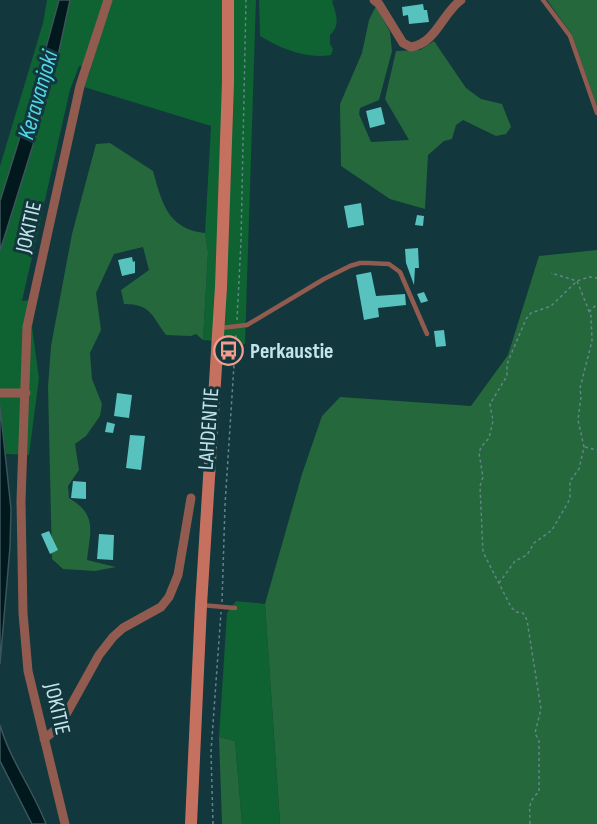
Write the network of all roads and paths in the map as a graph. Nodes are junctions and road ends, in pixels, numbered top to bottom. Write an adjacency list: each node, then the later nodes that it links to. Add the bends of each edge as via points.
1 (108, 0): 17 (street, JOKITIE, via 80,86 30,310)
2 (228, 0): 14 (main road, LAHDENTIE)
3 (246, 0): 13 (path, LAHDENTIE)
4 (374, 0): 5 (street, via 403,43 411,47 426,42 450,8)
5 (461, 0)
6 (543, 0): 7 (lane, via 570,36)
7 (597, 113)
8 (550, 273): 10 (path)
9 (597, 278): 10 (path)
10 (577, 280): 12 (path); 21 (path, via 551,306 531,313 526,319 507,364 507,376 490,404 493,421 489,438 479,453 483,477 483,552)
11 (597, 304): 12 (path)
12 (589, 312): 18 (path, via 592,341 580,388 578,420)
13 (237, 327): 14 (lane); 15 (lane, via 360,262 389,264 400,272); 23 (path, LAHDENTIE)
14 (218, 328): 22 (main road, LAHDENTIE)
15 (427, 334)
16 (0, 393): 17 (street)
17 (26, 393): 25 (street, JOKITIE, via 21,501 22,613 28,671)
18 (584, 447): 19 (path); 21 (path, via 579,469 570,481 570,499 552,530 534,543 527,555 514,561)
19 (597, 450)
20 (191, 498): 25 (street, via 178,575 170,597 161,607 113,637 58,726)
21 (499, 583): 29 (path, via 511,607 523,613 526,620 542,709 535,732 539,741 539,792 531,798)
22 (201, 605): 23 (lane); 27 (main road, LAHDENTIE)
23 (221, 607): 24 (lane); 28 (path, LAHDENTIE, via 211,752)
24 (235, 608)
25 (44, 739): 26 (street, JOKITIE)
26 (64, 824)
27 (190, 824)
28 (213, 824)
29 (530, 824)

